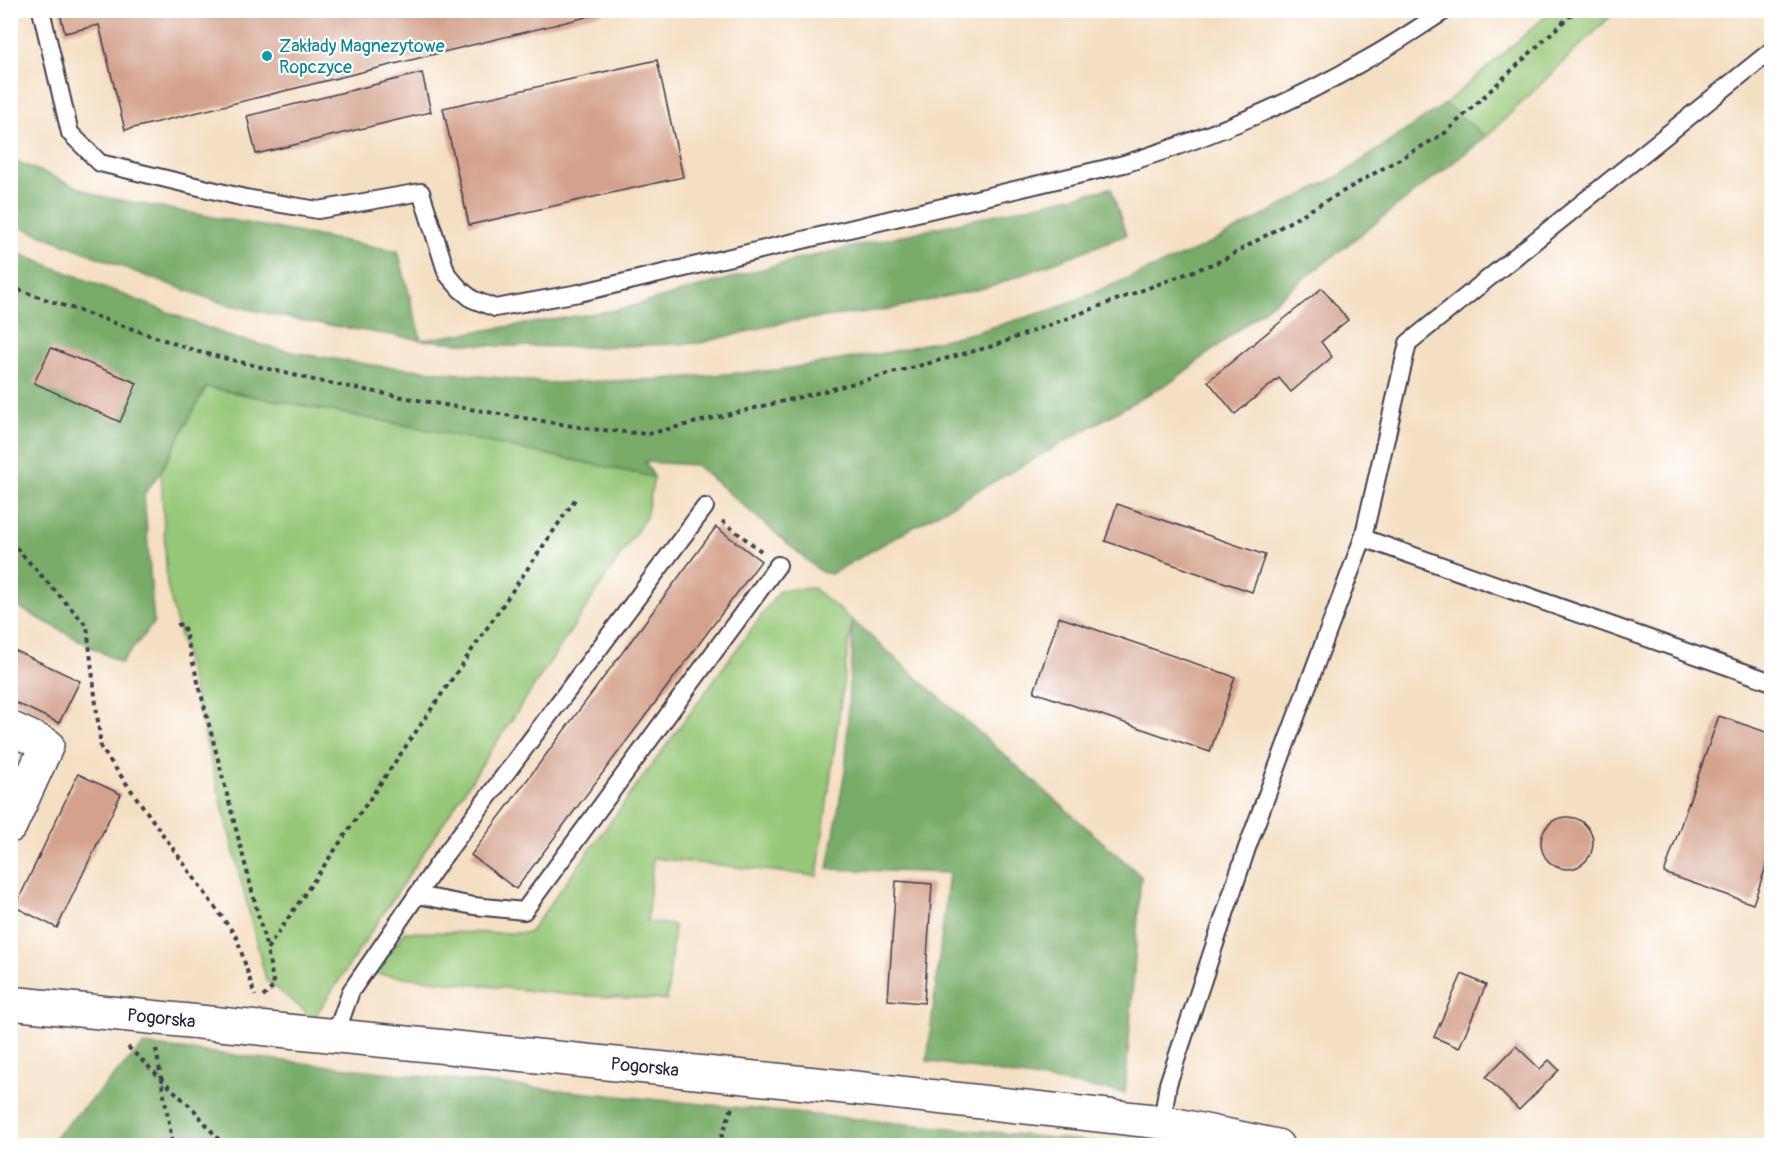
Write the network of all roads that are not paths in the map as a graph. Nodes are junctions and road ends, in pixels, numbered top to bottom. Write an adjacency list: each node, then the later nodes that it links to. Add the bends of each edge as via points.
1 (42, 10): 2 (lane, via 70,134 100,163 245,198 318,210 421,192 447,274 472,299 495,308 579,293 1124,164 1267,111 1364,62)
2 (1446, 10)
3 (1772, 50): 5 (lane, via 1408,343)
4 (705, 507): 10 (lane)
5 (1363, 538): 7 (lane); 13 (lane, via 1247,848 1168,1084)
6 (778, 565): 10 (lane, via 524,910)
7 (1772, 682)
8 (10, 728): 9 (street, via 47,745)
9 (10, 826)
10 (417, 895): 12 (lane, via 351,991)
11 (10, 1003): 12 (street, Pogorska)
12 (335, 1036): 13 (street, Pogorska)
13 (1162, 1122): 14 (street, Pogorska)
14 (1276, 1146)

